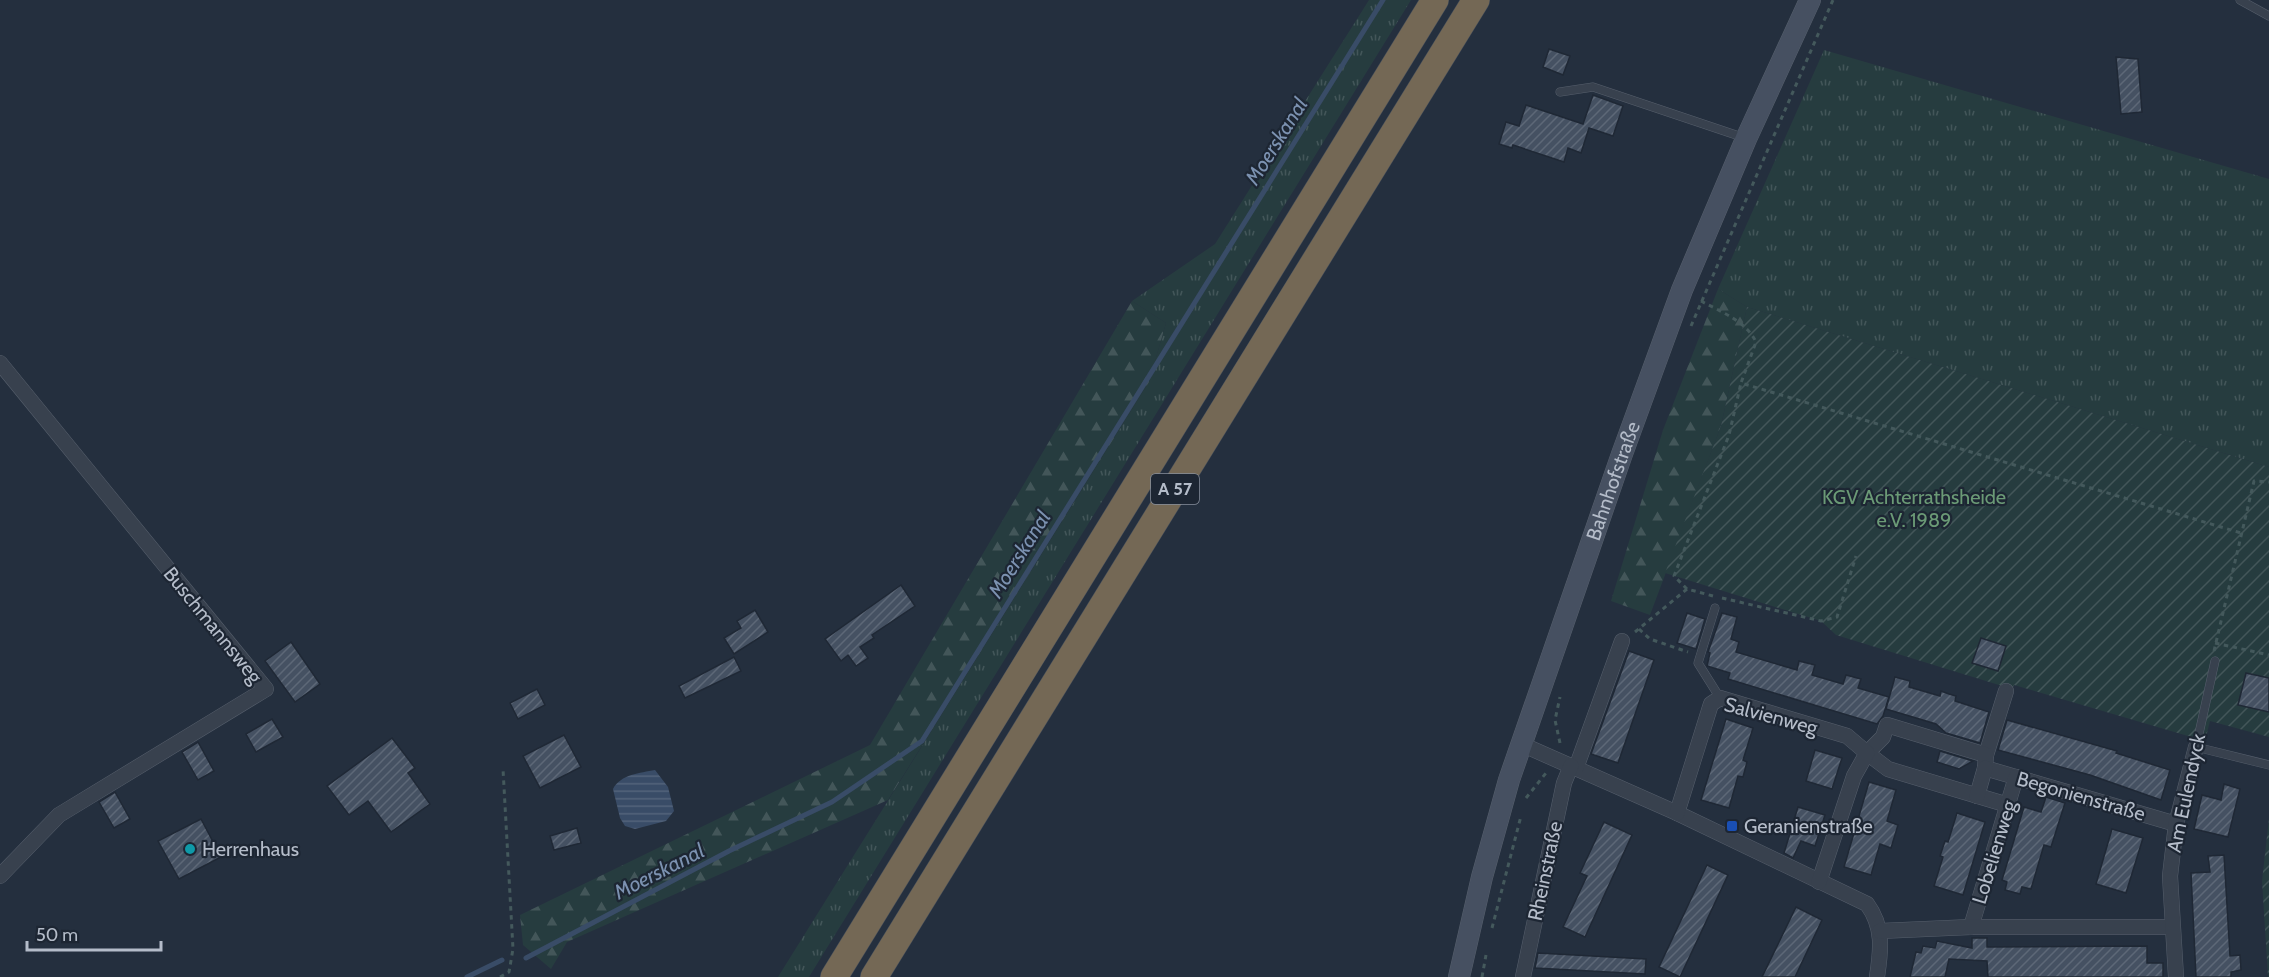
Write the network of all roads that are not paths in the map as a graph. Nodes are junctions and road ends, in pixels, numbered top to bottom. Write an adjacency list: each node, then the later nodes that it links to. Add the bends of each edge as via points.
1 (1436, 0): 30 (highway, A 57)
2 (1476, 0): 31 (highway, A 57)
3 (1809, 0): 7 (main road, Bahnhofstraße)
4 (2240, 0): 5 (lane)
5 (2269, 16)
6 (1560, 92): 7 (lane, via 1593,87)
7 (1746, 139): 14 (main road, Bahnhofstraße, via 1682,290)
8 (0, 363): 25 (street, Buschmannsweg, via 266,689 59,815)
9 (1715, 608): 13 (lane, via 1698,663)
10 (1622, 641): 19 (street, Rheinstraße)
11 (2215, 661): 15 (lane, Am Eulendyck)
12 (2006, 691): 17 (street)
13 (1720, 698): 16 (street, Salvienweg, via 1846,736); 23 (street, Salvienweg, via 1711,704)
14 (1521, 744): 19 (street); 32 (main road, Bahnhofstraße, via 1482,877)
15 (2196, 747): 18 (lane); 24 (street, Am Eulendyck)
16 (1867, 753): 17 (street, via 1883,737 1887,725); 21 (street, Salvienweg, via 1888,769); 26 (street, via 1854,776)
17 (1986, 762): 20 (street, Begonienstraße); 21 (street)
18 (2269, 765)
19 (1574, 767): 23 (street); 33 (street, Rheinstraße, via 1564,783)
20 (2016, 777): 22 (street, Lobelienweg); 24 (street, Begonienstraße)
21 (1977, 796): 22 (street, Salvienweg)
22 (2008, 805): 27 (street, Lobelienweg)
23 (1677, 813): 26 (street)
24 (2176, 824): 28 (street, Am Eulendyck, via 2170,876)
25 (0, 876)
26 (1819, 882): 29 (street, via 1867,904)
27 (1971, 927): 28 (street); 29 (street)
28 (2172, 927): 35 (street, Am Eulendyck)
29 (1880, 932): 34 (street)
30 (834, 977)
31 (874, 977)
32 (1459, 977)
33 (1522, 977)
34 (1877, 977)
35 (2176, 977)

